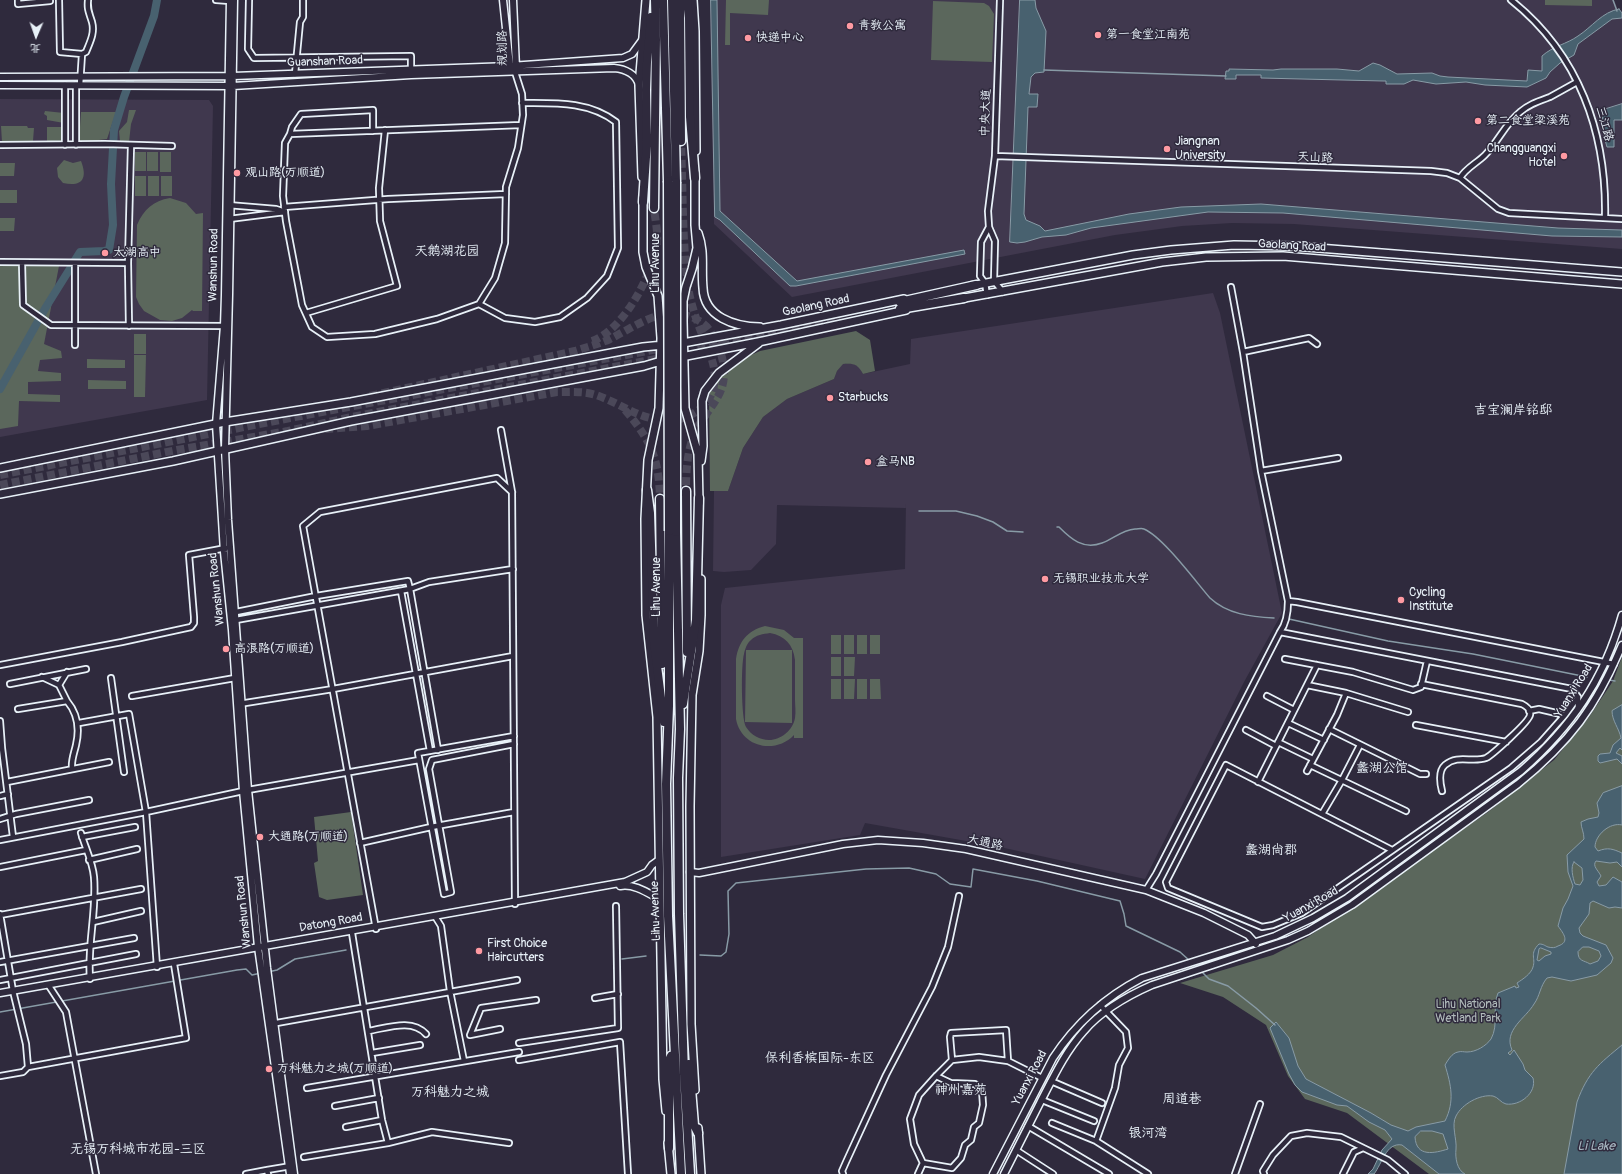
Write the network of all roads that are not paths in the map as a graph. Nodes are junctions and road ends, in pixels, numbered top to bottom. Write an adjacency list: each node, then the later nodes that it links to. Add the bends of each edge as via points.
1 (18, 0): 19 (street, via 18,4)
2 (60, 0): 21 (street, via 60,52)
3 (88, 0): 21 (street, via 87,10 93,36 86,52)
4 (216, 0): 5 (street)
5 (231, 0): 27 (main road, Wanshun Road)
6 (249, 0): 22 (street, via 248,49 254,58)
7 (302, 0): 22 (street, via 303,17 300,22)
8 (503, 0): 23 (main road, 规划路)
9 (513, 0): 23 (main road, 规划路)
10 (646, 0): 20 (main road)
11 (654, 0): 53 (highway, via 647,62 647,142); 55 (highway)
12 (663, 0): 50 (highway, Lihu Avenue)
13 (672, 0): 50 (highway, Lihu Avenue)
14 (680, 0): 41 (highway)
15 (687, 0): 48 (highway, via 690,117)
16 (693, 0): 48 (main road)
17 (1000, 0): 47 (street, 中央大道)
18 (1511, 0): 30 (street, 三江路, via 1553,44)
19 (50, 1)
20 (642, 39): 23 (main road, Guanshan Road, via 632,54 623,58); 35 (main road)
21 (82, 54): 29 (street)
22 (296, 56): 24 (street, via 410,56); 26 (street)
23 (513, 65): 24 (main road, Guanshan Road); 25 (main road, 规划路)
24 (411, 72): 25 (main road, Guanshan Road); 26 (main road, Guanshan Road); 34 (main road, Guanshan Road)
25 (516, 72): 35 (main road, Guanshan Road, via 622,68 637,79); 36 (street)
26 (295, 74): 27 (main road, Guanshan Road)
27 (231, 76): 29 (main road, Guanshan Road); 34 (main road, Wanshun Road)
28 (0, 77): 29 (main road, Guanshan Road)
29 (81, 78): 33 (street)
30 (1577, 82): 49 (street, via 1520,111 1483,158); 57 (street, 三江路, via 1587,103 1601,150 1605,181)
31 (0, 85): 32 (main road, Guanshan Road)
32 (65, 85): 33 (main road, Guanshan Road); 43 (street)
33 (78, 85): 34 (main road, Guanshan Road); 44 (street)
34 (230, 86): 54 (main road, Wanshun Road)
35 (639, 86): 53 (main road)
36 (522, 103): 37 (street); 75 (street, via 566,103 605,114 616,122 618,248 607,276 587,298 560,317 535,322 505,318)
37 (521, 125): 38 (street); 51 (street)
38 (385, 130): 39 (street); 52 (street)
39 (374, 131): 40 (street); 40 (street, via 373,110 301,114)
40 (290, 134): 56 (street, via 285,143)
41 (681, 141)
42 (0, 145): 43 (street)
43 (65, 145): 44 (street)
44 (76, 145): 45 (street)
45 (131, 145): 46 (street); 65 (street)
46 (172, 146)
47 (995, 156): 49 (street, 天山路, via 1431,172 1447,173); 61 (street, 中央大道, via 988,211)
48 (695, 178): 60 (main road)
49 (1460, 178): 57 (street, 天山路, via 1498,209 1509,213)
50 (672, 182): 103 (highway, Lihu Avenue, bridge)
51 (506, 194): 52 (street); 75 (street, via 505,243 495,278)
52 (379, 200): 56 (street); 76 (street, via 380,221 397,286)
53 (643, 202): 85 (main road, via 643,252 646,267 658,296)
54 (228, 205): 56 (street); 58 (main road, Wanshun Road)
55 (654, 208)
56 (285, 210): 58 (street); 76 (street, via 302,305)
57 (1605, 218): 59 (street, 天山路)
58 (228, 219): 80 (main road, Wanshun Road)
59 (1622, 219)
60 (695, 225): 77 (main road, via 702,245 702,289 704,299 712,312 732,323 758,327); 82 (main road, via 697,248 683,301)
61 (989, 227): 67 (street, via 995,242); 68 (street, via 981,242 980,276)
62 (0, 262): 63 (street)
63 (22, 263): 64 (street); 78 (street, via 23,305 51,325)
64 (74, 263): 65 (street); 78 (street)
65 (128, 263): 79 (street)
66 (1622, 272): 67 (main road, Gaolang Road, via 1293,246 1234,245 1133,255)
67 (994, 281): 68 (main road, Gaolang Road); 72 (street)
68 (985, 283): 70 (main road, Gaolang Road); 73 (street)
69 (1622, 284): 72 (main road, Gaolang Road, via 1283,256 1248,256 1162,262)
70 (976, 285): 74 (highway, Gaolang Road, via 900,305); 77 (main road, Gaolang Road)
71 (1231, 286): 86 (street)
72 (1003, 292): 73 (main road, Gaolang Road)
73 (987, 295): 74 (main road, Gaolang Road)
74 (964, 298): 81 (main road, Gaolang Road)
75 (480, 304): 76 (street, via 437,319 375,334 327,337 312,326)
76 (306, 314)
77 (781, 325): 82 (main road, Gaolang Road)
78 (75, 326): 79 (street); 83 (street)
79 (129, 326): 80 (street)
80 (226, 326): 89 (main road, Wanshun Road); 90 (main road, Wanshun Road)
81 (763, 341): 87 (main road, Gaolang Road); 96 (main road, via 719,373 705,391 702,401 703,446)
82 (683, 343): 85 (main road, Gaolang Road); 87 (main road)
83 (75, 344)
84 (1317, 344): 86 (street, via 1309,338)
85 (661, 346): 88 (main road); 89 (main road, Gaolang Road, via 643,347 351,402)
86 (1243, 352): 95 (street)
87 (684, 356): 88 (main road, Gaolang Road); 96 (main road, via 685,408 698,454)
88 (661, 361): 92 (main road, Gaolang Road); 97 (main road, via 659,408 648,460)
89 (225, 422): 90 (main road, Gaolang Road); 92 (main road, Wanshun Road)
90 (216, 424): 92 (main road, Wanshun Road); 94 (main road, Gaolang Road)
91 (501, 430): 99 (street)
92 (221, 450): 100 (main road, Gaolang Road); 104 (main road, Wanshun Road)
93 (1338, 458): 95 (street)
94 (0, 468)
95 (1261, 471): 109 (street)
96 (698, 487): 101 (main road)
97 (647, 490): 142 (highway, via 654,642); 202 (main road, via 646,615 657,717)
98 (686, 491): 133 (highway)
99 (512, 492): 105 (street); 108 (street, via 497,478 320,512 304,526)
100 (0, 494)
101 (699, 498): 133 (highway, via 696,620); 204 (main road, via 701,615 699,651 692,695)
102 (660, 499): 142 (highway)
103 (672, 532): 154 (highway, Lihu Avenue); 164 (highway, Lihu Avenue)
104 (227, 548): 111 (main road, Wanshun Road); 121 (street, via 189,555 194,617 194,624 191,627)
105 (513, 569): 106 (street, via 429,582); 116 (street)
106 (410, 589): 107 (street); 108 (street, via 408,581); 125 (street)
107 (401, 591): 110 (street); 126 (street)
108 (316, 596): 110 (street); 111 (street)
109 (1288, 601): 114 (street, via 1288,610); 119 (street)
110 (318, 605): 113 (street); 135 (street)
111 (233, 613): 113 (main road, Wanshun Road); 129 (main road, Wanshun Road)
112 (1622, 615): 119 (main road, Yuanxi Road)
113 (236, 620): 141 (main road, Wanshun Road)
114 (1280, 632): 118 (street); 206 (street)
115 (1622, 645): 120 (main road, Yuanxi Road)
116 (513, 656): 125 (street); 157 (street)
117 (1284, 659): 122 (street)
118 (1427, 661): 131 (street); 139 (street, via 1572,689)
119 (1605, 661): 120 (street); 147 (main road, Yuanxi Road)
120 (1614, 664): 223 (main road, Yuanxi Road, via 1601,690 1576,728 1561,746 1518,784 1352,904 1308,931)
121 (0, 665)
122 (1317, 665): 131 (street, via 1353,672 1413,690); 134 (street)
123 (86, 669): 124 (street)
124 (67, 672): 127 (street); 132 (street)
125 (424, 672): 126 (street); 165 (street)
126 (415, 674): 135 (street); 166 (street)
127 (42, 678): 130 (street); 132 (street)
128 (111, 678): 149 (street)
129 (235, 678): 137 (street); 141 (main road, Wanshun Road)
130 (10, 684)
131 (1421, 684): 145 (street, via 1522,704)
132 (59, 685): 140 (street)
133 (686, 685): 154 (highway)
134 (1307, 685): 136 (street); 144 (street)
135 (333, 689): 141 (street); 175 (street)
136 (1346, 693): 146 (street); 156 (street)
137 (132, 696)
138 (1267, 696): 144 (street)
139 (1578, 697): 147 (street); 148 (street)
140 (67, 701): 143 (street); 151 (street, via 74,709)
141 (239, 704): 181 (main road, Wanshun Road)
142 (663, 706): 164 (highway)
143 (18, 709)
144 (1294, 710): 152 (street)
145 (1529, 711): 148 (street, via 1539,709); 159 (street, via 1528,719)
146 (1408, 712)
147 (1577, 712): 220 (main road, Yuanxi Road, via 1542,752 1521,770 1347,898 1294,928)
148 (1565, 715): 200 (street, via 1541,742 1511,768)
149 (116, 716): 151 (street); 176 (street); 187 (street, via 129,714)
150 (0, 721): 163 (street)
151 (79, 723): 173 (street, via 77,744 71,763)
152 (1288, 723): 158 (street); 161 (street)
153 (1416, 725): 159 (street)
154 (680, 729): 248 (highway, Lihu Avenue, via 679,914)
155 (1246, 730): 161 (street)
156 (1329, 730): 158 (street); 162 (street)
157 (514, 736): 160 (street); 165 (street)
158 (1324, 740): 167 (street)
159 (1506, 742): 182 (street, via 1487,757 1477,761 1466,758 1454,759 1444,766 1440,778)
160 (514, 744): 188 (street); 192 (street, via 432,760 429,769)
161 (1277, 744): 167 (street); 180 (street)
162 (1360, 745): 177 (street, via 1420,774); 178 (street)
163 (1, 748): 171 (street)
164 (667, 749): 251 (highway, Lihu Avenue, via 668,916)
165 (438, 750): 166 (street)
166 (430, 751): 168 (street, via 418,754)
167 (1313, 759): 170 (street)
168 (419, 760): 175 (street); 194 (street)
169 (109, 762): 173 (street)
170 (1310, 765): 174 (street); 178 (street)
171 (6, 769): 172 (street); 179 (street)
172 (0, 770)
173 (72, 770): 179 (street)
174 (1307, 770)
175 (348, 771): 181 (street); 197 (street)
176 (124, 772)
177 (1426, 774)
178 (1342, 780): 186 (street); 189 (street)
179 (7, 782): 183 (street)
180 (1258, 782): 189 (street); 200 (street, via 1226,765 1166,882 1168,888 1262,926 1273,925 1302,913)
181 (245, 791): 187 (street); 222 (main road, Wanshun Road)
182 (1442, 791)
183 (8, 794): 184 (street); 190 (street)
184 (0, 796)
185 (89, 800): 190 (street)
186 (1406, 811)
187 (146, 812): 195 (street); 229 (street)
188 (514, 812): 192 (street); 210 (street)
189 (1322, 814): 200 (street)
190 (10, 816): 191 (street); 195 (street)
191 (0, 819)
192 (439, 826): 194 (street); 194 (street, via 450,892 444,894)
193 (135, 827): 199 (street, via 82,835)
194 (432, 827): 197 (street)
195 (13, 837): 196 (street)
196 (0, 840)
197 (360, 843): 216 (street)
198 (137, 849): 201 (street)
199 (86, 850): 201 (street); 203 (street)
200 (1392, 850)
201 (89, 860): 207 (street, via 94,875)
202 (659, 860): 209 (main road); 210 (main road, Datong Road, via 647,872 625,882)
203 (0, 867)
204 (690, 872): 206 (main road, 大通路, via 699,873 843,844 878,840 966,849); 276 (main road, via 691,1024)
205 (141, 889): 207 (street)
206 (1146, 890): 220 (main road, 大通路, via 1204,913 1248,935)
207 (95, 896): 213 (street); 215 (street)
208 (959, 896): 298 (street, via 948,947 932,987 886,1076 842,1171)
209 (659, 899): 210 (main road, Datong Road, via 626,885); 281 (main road, via 663,1079)
210 (515, 903): 214 (main road, Datong Road); 216 (main road, Datong Road)
211 (616, 906): 238 (street)
212 (141, 911): 215 (street)
213 (0, 915): 219 (street)
214 (436, 918): 216 (main road, Datong Road); 235 (street, via 441,926)
215 (92, 922): 221 (street)
216 (376, 928): 217 (main road, Datong Road); 222 (main road, Datong Road)
217 (352, 933): 222 (main road, Datong Road); 242 (street)
218 (134, 938): 221 (street)
219 (2, 940): 225 (street)
220 (1255, 942): 223 (main road, 大通路); 241 (main road, Yuanxi Road, via 1142,978)
221 (90, 946): 225 (street); 227 (street)
222 (261, 948): 228 (main road, Datong Road); 229 (main road, Datong Road); 244 (main road, Wanshun Road)
223 (1259, 950): 243 (main road, Yuanxi Road, via 1134,993)
224 (136, 954): 227 (street)
225 (8, 960): 226 (street); 230 (street)
226 (0, 962)
227 (89, 964): 230 (street); 231 (street)
228 (174, 964): 229 (main road, Datong Road); 254 (street, via 186,1038)
229 (156, 967): 231 (main road, Datong Road)
230 (11, 978): 232 (street); 236 (street)
231 (90, 978): 234 (main road, Datong Road); 236 (main road, Datong Road)
232 (0, 980)
233 (518, 980): 235 (street)
234 (49, 986): 236 (main road, Datong Road); 254 (street, via 66,1012)
235 (450, 991): 242 (street); 257 (street)
236 (13, 992): 237 (main road, Datong Road); 259 (street, via 26,1044)
237 (0, 994)
238 (618, 994): 239 (street); 249 (street, via 618,1028)
239 (595, 998)
240 (536, 1000): 245 (street, via 481,1008 470,1035)
241 (1100, 1005): 243 (street); 263 (main road, Yuanxi Road, via 1062,1044)
242 (364, 1008): 244 (street); 246 (street)
243 (1106, 1011): 264 (main road, Yuanxi Road, via 1085,1030 1070,1049); 277 (street, via 1126,1032 1128,1048 1119,1065 1115,1088)
244 (271, 1024): 287 (main road, Wanshun Road)
245 (500, 1029)
246 (368, 1031): 247 (street, via 406,1024 422,1029); 252 (street)
247 (426, 1034)
248 (683, 1034): 276 (highway, via 689,1065 694,1125); 296 (highway, Lihu Avenue)
249 (519, 1043)
250 (420, 1045): 252 (street)
251 (674, 1050): 281 (highway, via 670,1060); 295 (highway, Lihu Avenue)
252 (372, 1052): 261 (street)
253 (519, 1052): 257 (street)
254 (74, 1058): 259 (street); 289 (street)
255 (519, 1060): 293 (street, via 620,1042)
256 (952, 1060): 258 (street, via 979,1057); 258 (street, via 951,1033 1006,1030); 262 (street)
257 (464, 1061): 261 (street)
258 (1008, 1061): 263 (street)
259 (28, 1067): 260 (street, via 23,1072)
260 (0, 1076)
261 (375, 1076): 265 (street); 266 (street)
262 (936, 1076): 286 (street, via 919,1095 910,1119 914,1144); 286 (street, via 951,1083 975,1084 982,1090 983,1104 979,1123 974,1127 971,1140 965,1145 961,1158 952,1168)
263 (1042, 1078): 300 (main road, Yuanxi Road)
264 (1051, 1081): 267 (main road, Yuanxi Road); 268 (street)
265 (307, 1088)
266 (379, 1098): 270 (street); 271 (street)
267 (1042, 1100): 272 (street); 274 (main road, Yuanxi Road)
268 (1102, 1103)
269 (1260, 1104): 305 (street)
270 (335, 1106)
271 (382, 1120): 275 (street); 280 (street)
272 (1094, 1121)
273 (1052, 1123): 277 (street)
274 (1028, 1126): 283 (main road, Yuanxi Road); 303 (street)
275 (346, 1127)
276 (698, 1132): 297 (main road)
277 (1096, 1141): 304 (street)
278 (1352, 1142): 282 (street); 284 (street); 306 (street, via 1341,1137 1307,1133 1290,1136 1273,1155 1263,1171)
279 (509, 1143): 280 (street, via 432,1132)
280 (388, 1144): 285 (street)
281 (669, 1148): 294 (main road)
282 (1363, 1148): 284 (street); 308 (street, via 1384,1158)
283 (1016, 1150): 301 (main road, Yuanxi Road); 302 (street)
284 (1354, 1152): 307 (street)
285 (304, 1157)
286 (923, 1163): 299 (street)
287 (291, 1166): 288 (street); 291 (main road, Wanshun Road); 292 (main road, Wanshun Road)
288 (268, 1172): 290 (street)
289 (96, 1174)
290 (246, 1174)
291 (290, 1174)
292 (294, 1174)
293 (628, 1174)
294 (671, 1174)
295 (681, 1174)
296 (690, 1174)
297 (701, 1174)
298 (843, 1174)
299 (918, 1174)
300 (993, 1174)
301 (1004, 1174)
302 (1053, 1174)
303 (1110, 1174)
304 (1148, 1174)
305 (1235, 1174)
306 (1264, 1174)
307 (1343, 1174)
308 (1405, 1174)

